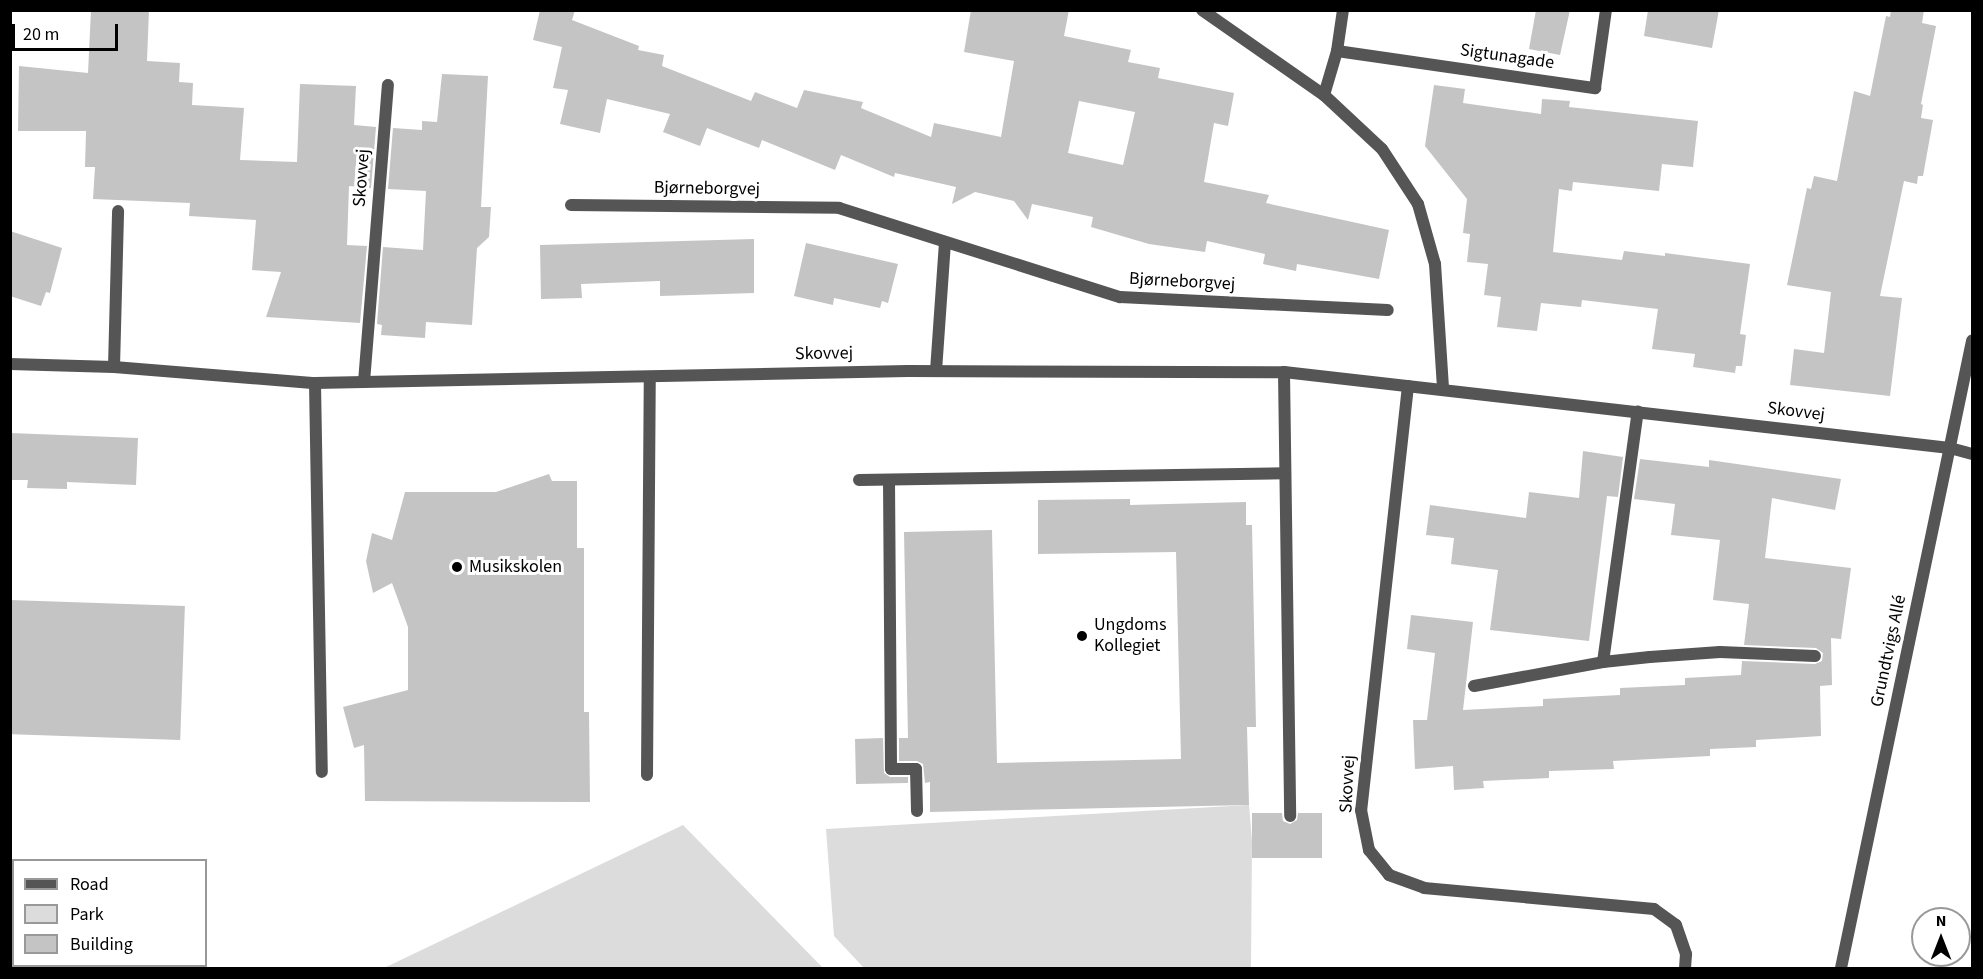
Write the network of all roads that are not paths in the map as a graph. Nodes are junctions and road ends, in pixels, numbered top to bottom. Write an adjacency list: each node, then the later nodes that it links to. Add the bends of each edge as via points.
1 (1203, 10): 6 (street)
2 (1343, 10): 4 (street)
3 (1606, 10): 4 (street, Sigtunagade, via 1595,87)
4 (1337, 51): 6 (street)
5 (388, 85): 17 (street, Skovvej)
6 (1324, 95): 20 (street, via 1382,149 1418,204 1435,264)
7 (571, 205): 9 (street, Bjørneborgvej, via 839,208)
8 (118, 211): 13 (street)
9 (945, 243): 10 (street, Bjørneborgvej, via 1120,297); 14 (street)
10 (1388, 310)
11 (1972, 341): 22 (street, Grundtvigs Allé)
12 (10, 364): 13 (street, Skovvej)
13 (114, 367): 18 (street, Skovvej)
14 (936, 371): 15 (street, Skovvej); 16 (street, Skovvej)
15 (1284, 372): 19 (street, Skovvej); 24 (street)
16 (650, 377): 17 (street, Skovvej); 31 (street)
17 (364, 382): 18 (street, Skovvej)
18 (315, 383): 30 (street)
19 (1408, 386): 20 (street, Skovvej); 34 (street, Skovvej, via 1361,810 1369,849 1389,875 1424,888 1654,909 1676,924 1686,954)
20 (1443, 389): 21 (street, Skovvej)
21 (1638, 411): 22 (street, Skovvej); 28 (street)
22 (1950, 448): 23 (street, Skovvej); 35 (street, Grundtvigs Allé)
23 (1972, 454)
24 (1285, 473): 26 (street); 33 (street)
25 (859, 480): 26 (street)
26 (889, 480): 32 (street, via 891,769 916,769)
27 (1815, 656): 28 (street, via 1720,652)
28 (1603, 662): 29 (street)
29 (1474, 686)
30 (322, 772)
31 (646, 775)
32 (917, 811)
33 (1290, 816)
34 (1685, 969)
35 (1841, 969)

